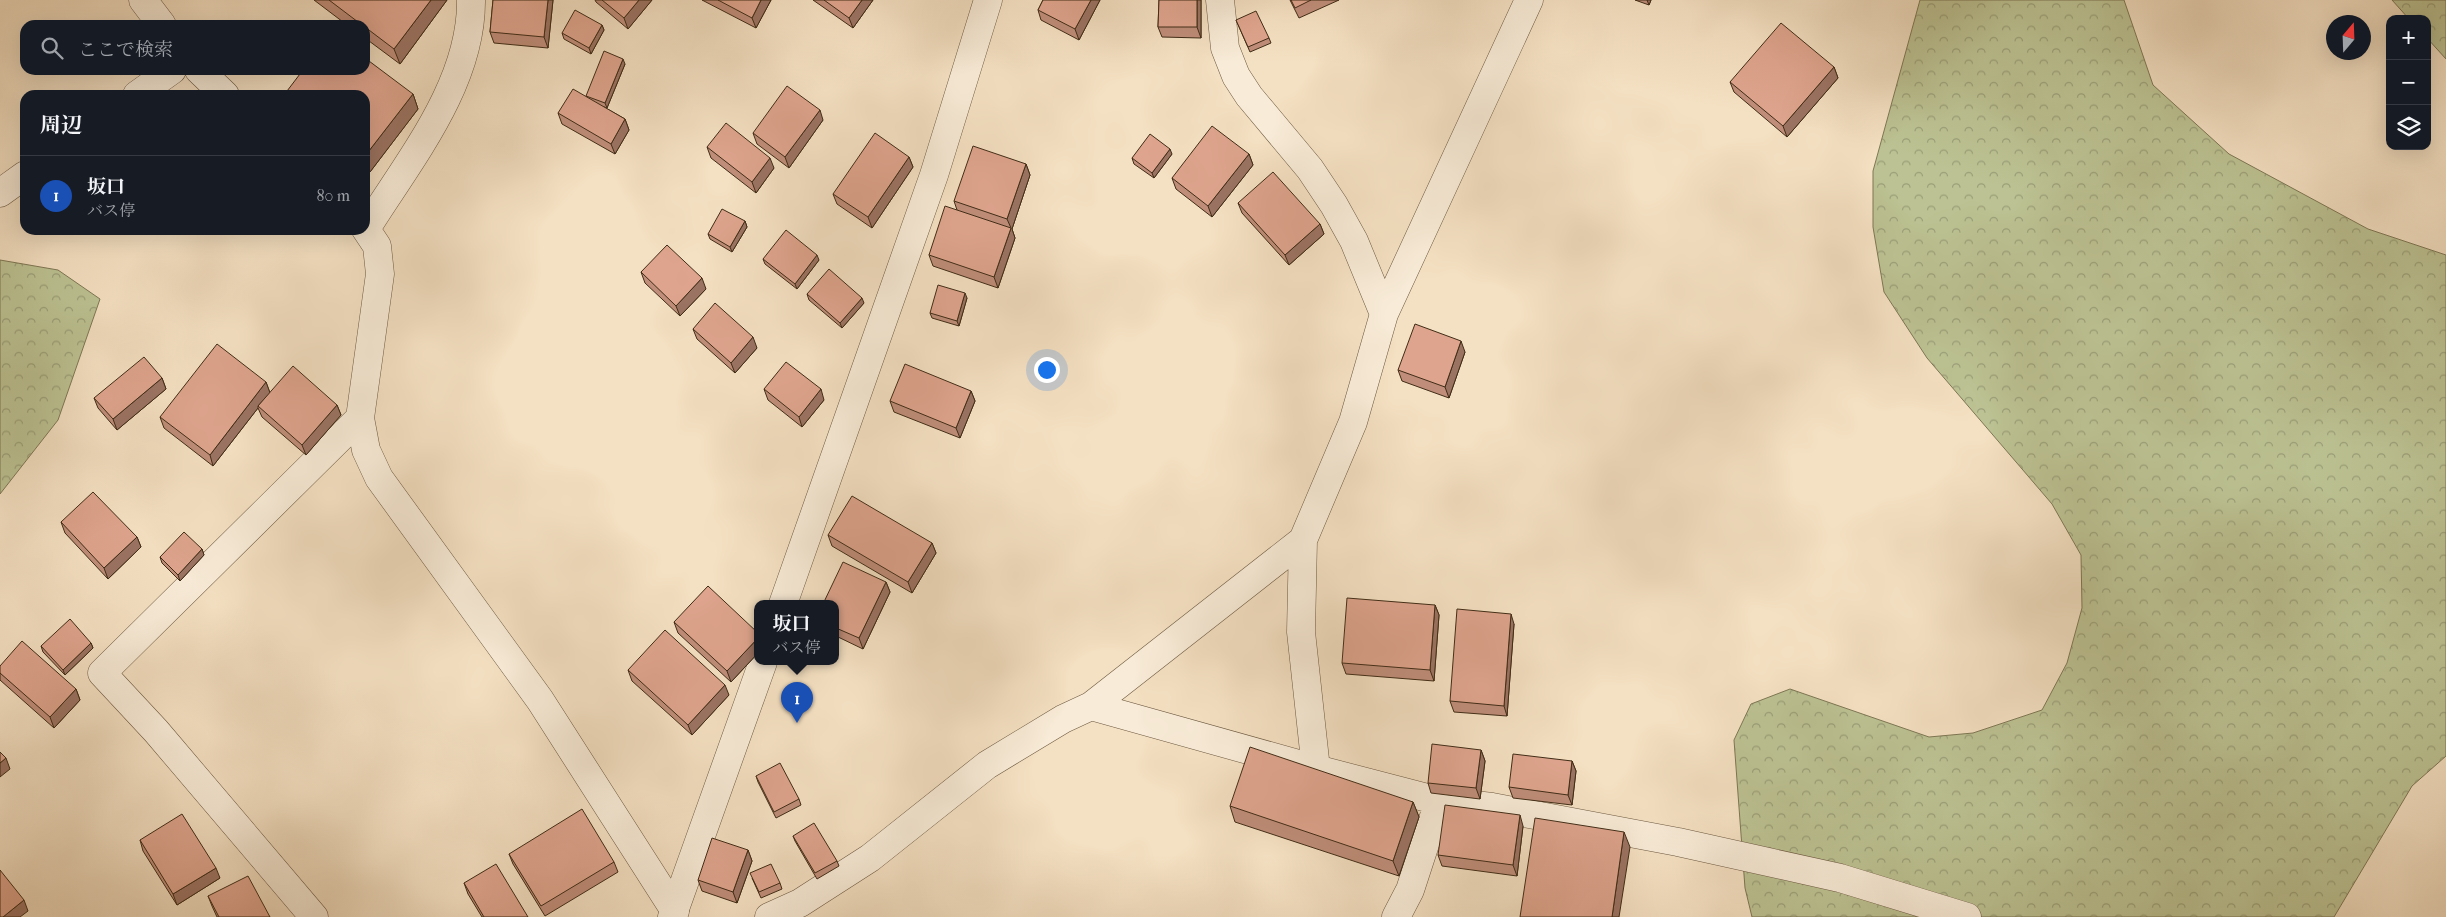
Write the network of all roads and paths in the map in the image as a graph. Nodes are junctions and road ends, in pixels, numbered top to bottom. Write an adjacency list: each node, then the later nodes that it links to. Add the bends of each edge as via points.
1 (143, 0): 6 (street)
2 (470, 0): 13 (street, via 467,43 452,88)
3 (988, 0): 18 (street, via 934,175)
4 (1220, 0): 15 (street, via 1225,48 1236,76 1310,169 1334,205 1354,241)
5 (1528, 0): 15 (street)
6 (158, 20)
7 (165, 75): 9 (street)
8 (204, 75): 10 (street)
9 (144, 90)
10 (221, 90)
11 (20, 179): 12 (street)
12 (0, 193)
13 (370, 221)
14 (370, 235): 16 (street, via 377,246 380,274)
15 (1384, 314): 17 (street, via 1353,422)
16 (360, 418): 23 (street, via 366,450 379,478 540,700); 24 (street, via 102,674 156,731)
17 (1303, 540): 20 (street); 21 (street, via 1301,632)
18 (784, 600)
19 (762, 665): 23 (street)
20 (1091, 706): 21 (street); 25 (street, via 1063,719 987,765 870,858 800,903)
21 (1316, 769): 22 (street)
22 (1440, 801): 26 (street, via 1410,890); 27 (street, via 1492,807 1678,842 1840,878)
23 (674, 914)
24 (314, 917)
25 (769, 917)
26 (1396, 917)
27 (1966, 917)

